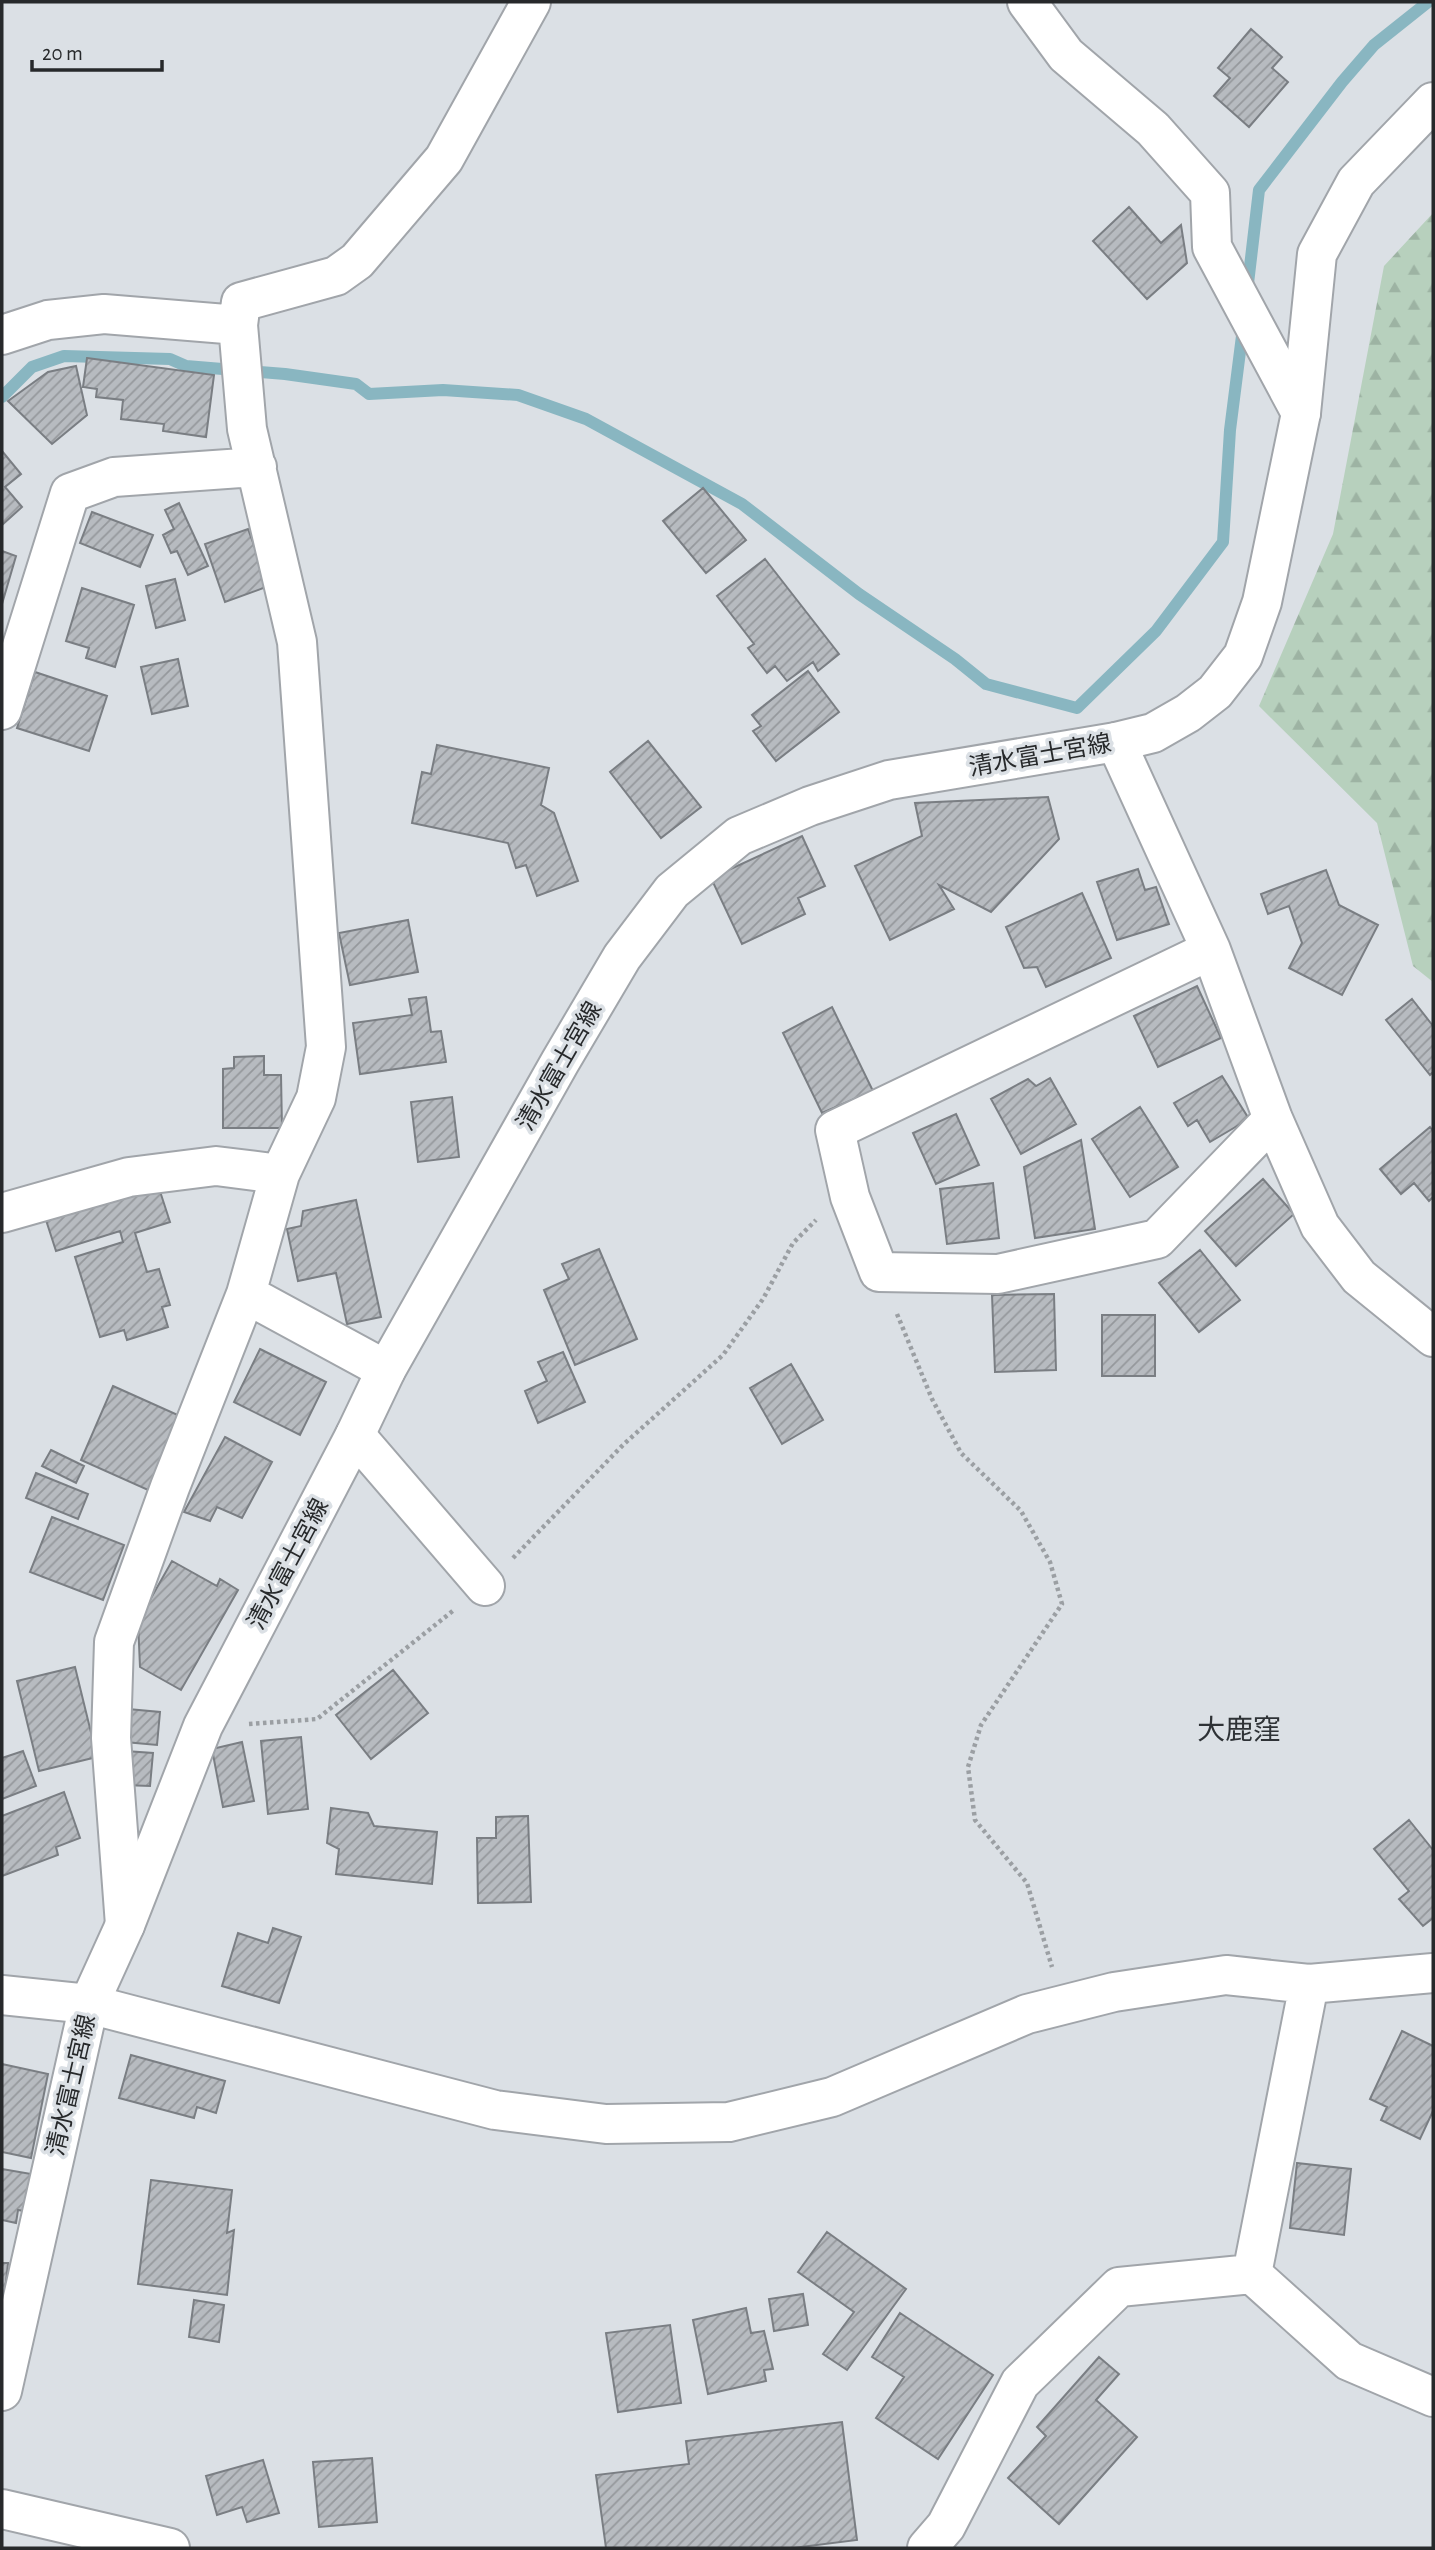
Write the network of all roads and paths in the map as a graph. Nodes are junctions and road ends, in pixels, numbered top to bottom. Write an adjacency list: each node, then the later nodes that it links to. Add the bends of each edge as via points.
1 (531, 2): 4 (street, via 444,159 357,261 336,276 241,302)
2 (1027, 2): 6 (street, via 1066,55 1153,129 1210,193 1212,247)
3 (1433, 102): 6 (street, 清水富士宮線, via 1356,182 1317,254)
4 (238, 325): 5 (street, via 104,314 48,320); 7 (street, via 247,429)
5 (2, 335)
6 (1301, 413): 9 (street, 清水富士宮線, via 1262,602 1243,656 1216,692 1188,713 1153,733)
7 (257, 467): 8 (street, via 114,477 70,493); 12 (street, via 297,642 326,1047 316,1098)
8 (2, 710)
9 (1116, 742): 10 (street); 18 (street, 清水富士宮線, via 889,780 810,806 739,836 672,891 608,980)
10 (1211, 950): 11 (street); 13 (street, via 835,1130)
11 (1273, 1119): 15 (street, via 1157,1240 998,1274); 17 (street, via 1320,1226 1359,1278)
12 (280, 1174): 14 (street, via 216,1166 129,1177); 16 (street)
13 (850, 1197): 15 (street); 20 (path, via 820,1216 793,1243 763,1298 723,1355 624,1444)
14 (2, 1213)
15 (879, 1272): 27 (path, via 937,1410 961,1453 1021,1511 1050,1562 1062,1604 981,1725 968,1767 975,1819 1027,1883 1049,1950)
16 (246, 1294): 18 (street); 22 (street, via 114,1642 111,1738)
17 (1433, 1337)
18 (386, 1370): 19 (street, 清水富士宮線)
19 (355, 1435): 20 (street); 21 (street, 清水富士宮線)
20 (485, 1586): 21 (path, via 317,1719)
21 (203, 1726): 22 (street, 清水富士宮線)
22 (125, 1925): 26 (street, 清水富士宮線)
23 (1433, 1973): 24 (street)
24 (1309, 1984): 27 (street, via 1226,1975 1114,1992); 28 (street)
25 (2, 1995): 26 (street)
26 (89, 2004): 27 (street, via 495,2110 606,2124 729,2122 820,2100 1027,2014); 29 (street, 清水富士宮線)
27 (1060, 2006)
28 (1252, 2274): 30 (street, via 1349,2361); 33 (street, via 1119,2287 1020,2383 946,2526)
29 (2, 2390)
30 (1433, 2397)
31 (2, 2509): 32 (street)
32 (170, 2548)
33 (927, 2548)

